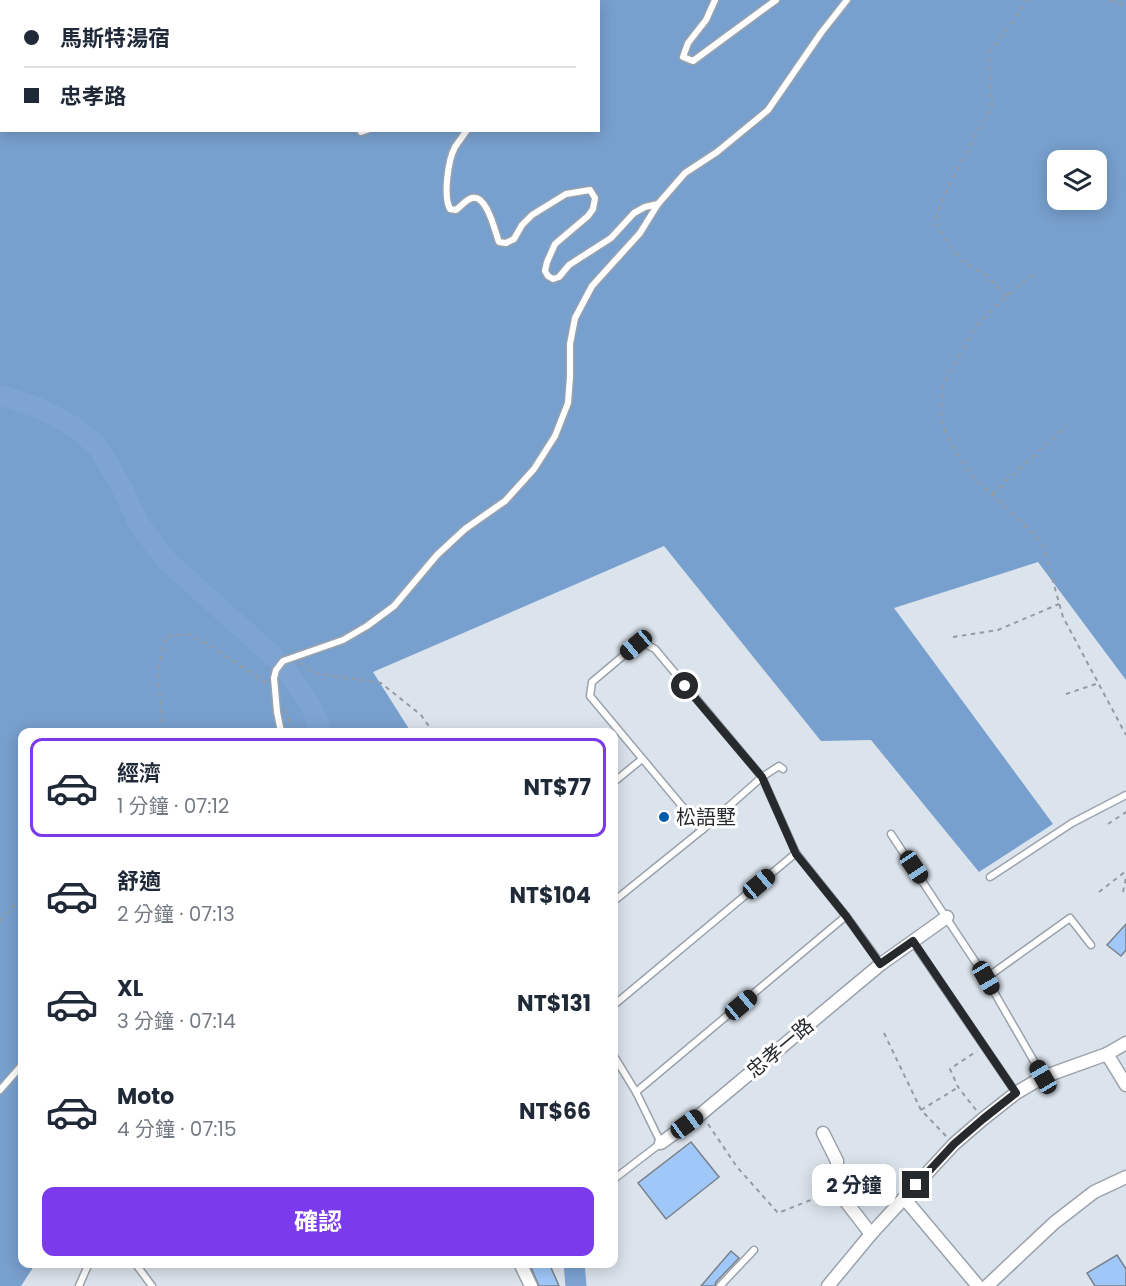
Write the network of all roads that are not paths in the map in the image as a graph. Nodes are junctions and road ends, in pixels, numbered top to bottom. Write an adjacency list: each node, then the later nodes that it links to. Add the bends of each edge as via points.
1 (715, 0): 2 (lane, via 683,57 693,61)
2 (776, 0)
3 (847, 0): 5 (lane, via 768,110 685,173)
4 (466, 132): 5 (lane, via 454,148 447,204 456,210 477,198 489,212 499,242 514,240 532,215 566,194 590,190 595,198 588,216 555,244 545,271 553,279 611,238 634,213)
5 (658, 204): 6 (lane, via 640,234 592,286 575,318 568,403 555,436 534,469 505,501 437,555 394,606 343,640 283,661 276,670 274,688)
6 (280, 728)
7 (616, 728): 11 (lane, via 590,696 592,682 636,645 644,643 655,649)
8 (618, 730): 9 (lane)
9 (642, 759): 12 (lane); 14 (lane)
10 (783, 769): 11 (lane, via 779,766)
11 (762, 777): 14 (lane); 16 (lane)
12 (618, 779)
13 (1126, 795): 17 (lane, via 1072,823)
14 (702, 830): 18 (lane)
15 (891, 834): 20 (lane)
16 (796, 854): 19 (lane); 25 (lane)
17 (990, 878)
18 (618, 898)
19 (846, 916): 23 (lane); 33 (lane)
20 (947, 917): 21 (street, 忠孝一路); 24 (lane)
21 (913, 941): 23 (street, 忠孝一路); 34 (lane)
22 (1091, 945): 24 (lane, via 1070,918)
23 (880, 964): 36 (street, 忠孝一路)
24 (986, 978): 30 (lane)
25 (618, 1002)
26 (1126, 1043): 27 (street)
27 (1107, 1054): 30 (street); 31 (street)
28 (618, 1063): 33 (lane)
29 (18, 1070): 32 (lane)
30 (1043, 1077): 34 (street)
31 (1126, 1085)
32 (0, 1090)
33 (636, 1092): 36 (lane)
34 (1016, 1093): 39 (street, via 954,1144)
35 (823, 1133): 40 (street, via 837,1161 837,1190)
36 (661, 1143): 37 (lane, 忠孝一路)
37 (618, 1176)
38 (1126, 1178): 51 (street, via 1094,1192 1054,1223)
39 (904, 1198): 40 (street); 50 (street)
40 (871, 1233): 49 (street)
41 (754, 1250): 48 (lane)
42 (87, 1268): 45 (lane)
43 (139, 1268): 46 (lane)
44 (522, 1268): 47 (street)
45 (80, 1286)
46 (152, 1286)
47 (531, 1286)
48 (720, 1286)
49 (828, 1286)
50 (978, 1286)
51 (987, 1286)

